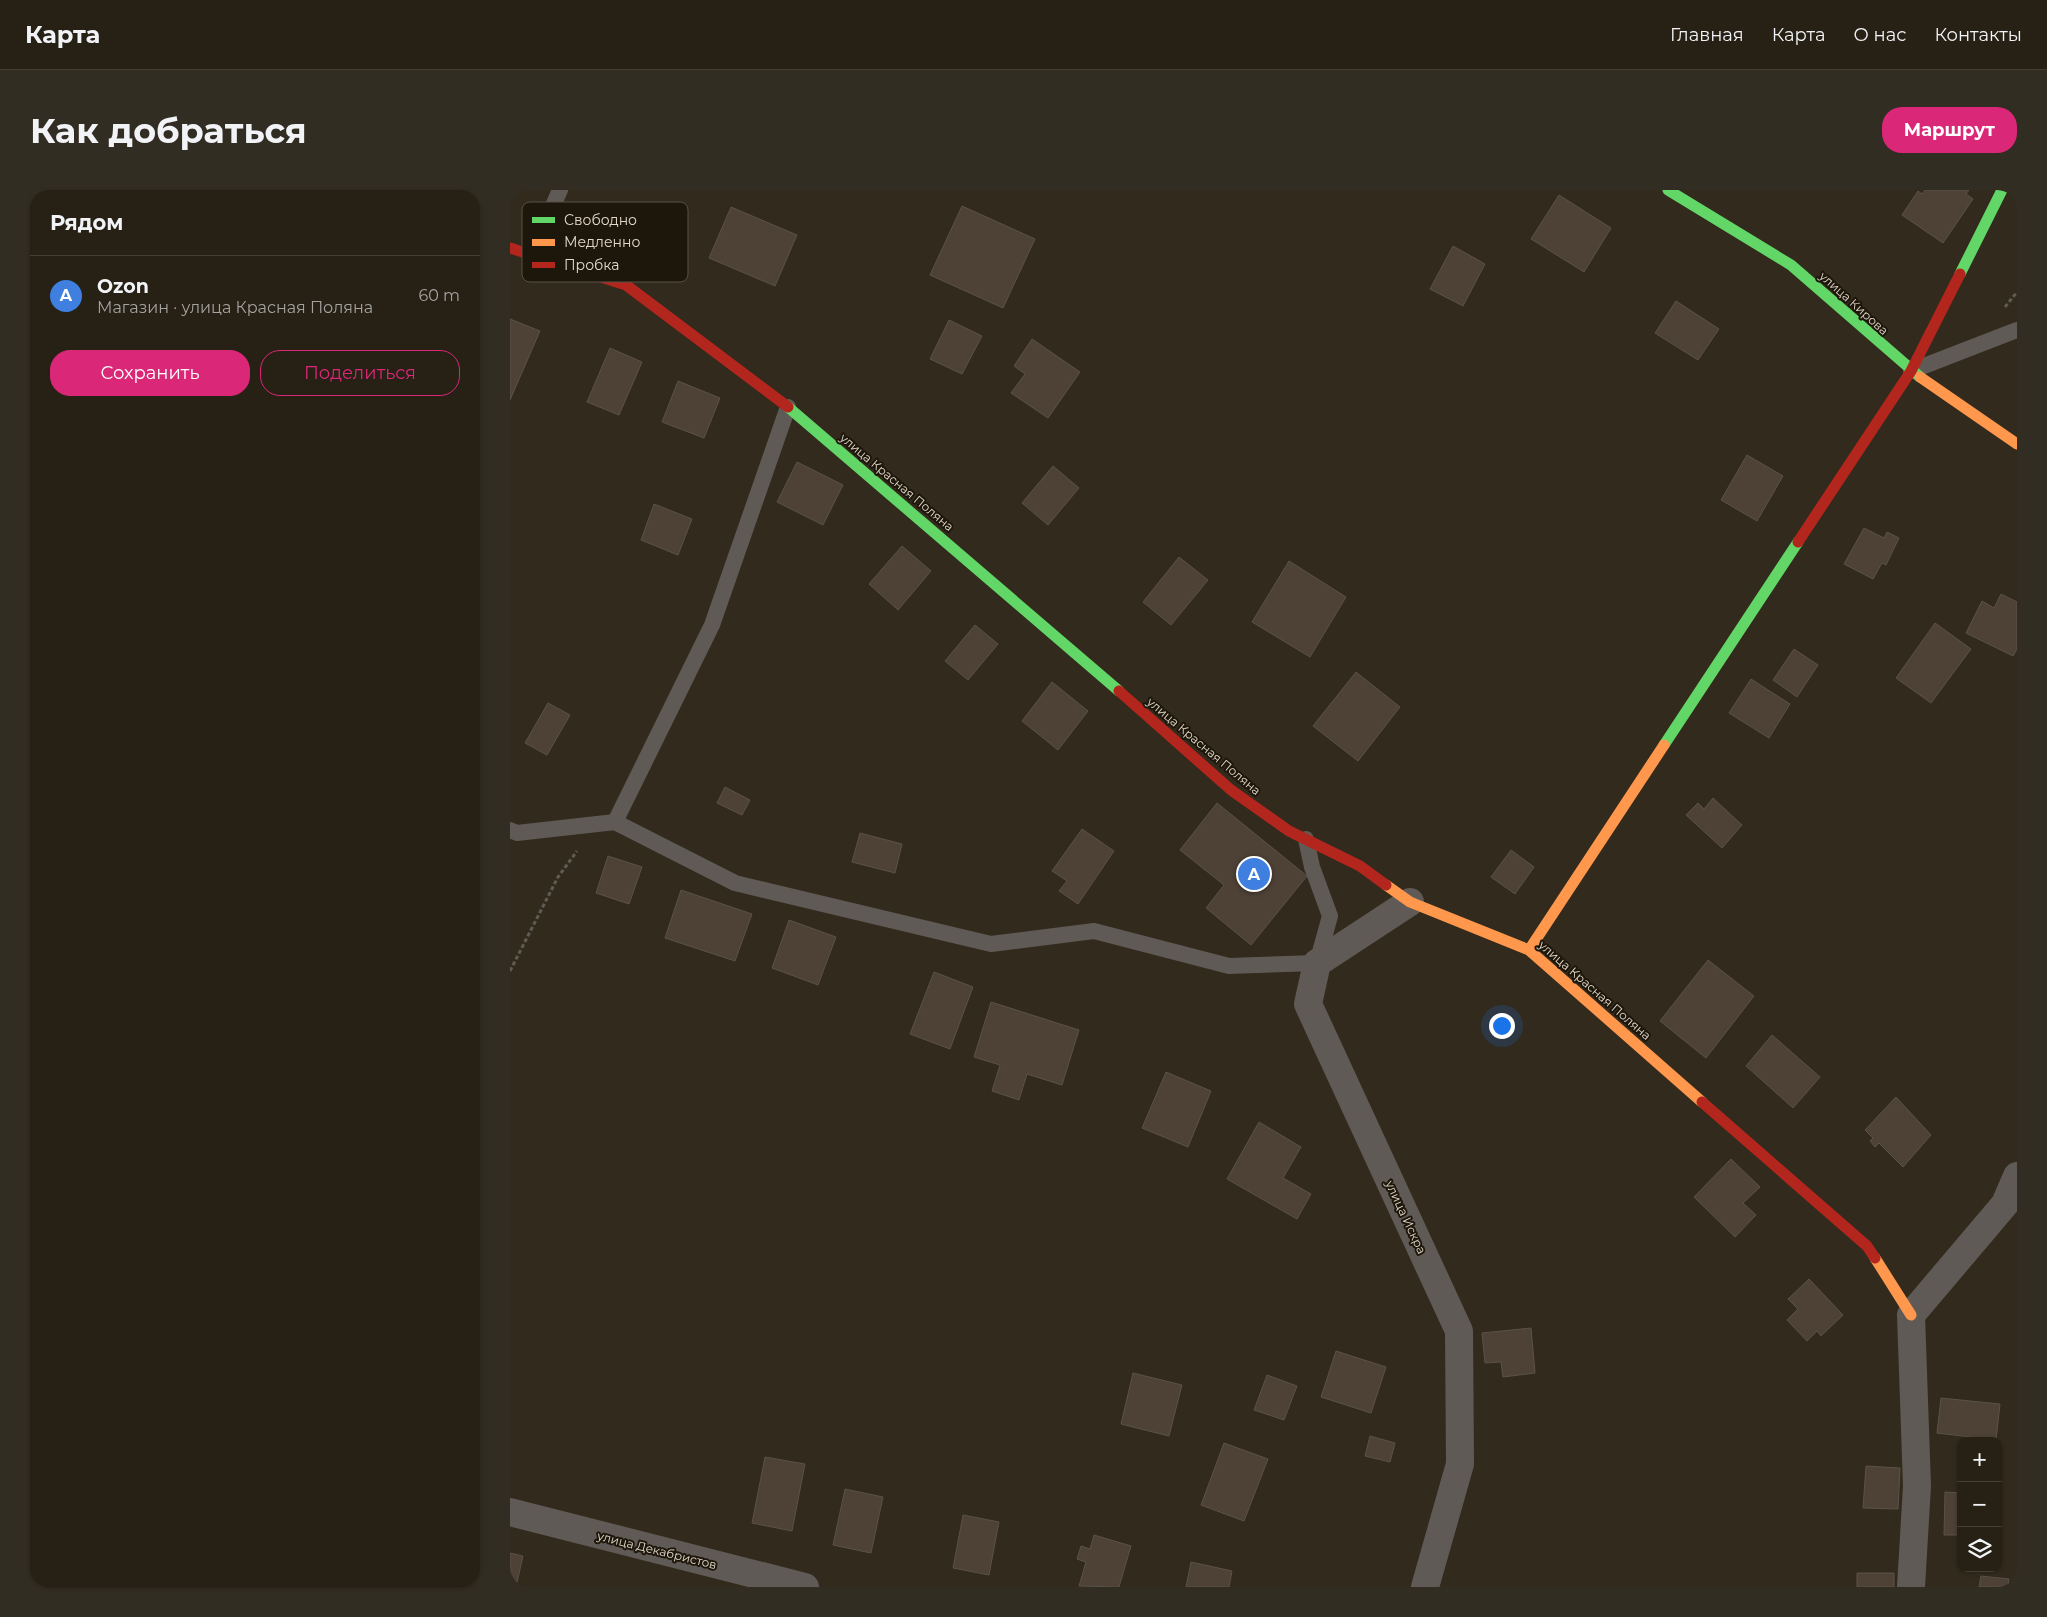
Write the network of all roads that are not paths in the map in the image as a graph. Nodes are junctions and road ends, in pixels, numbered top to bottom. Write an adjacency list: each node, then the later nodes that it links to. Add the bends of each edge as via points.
1 (560, 190): 4 (lane)
2 (1668, 190): 9 (street, улица Кирова, via 1791,265)
3 (2002, 190): 9 (street)
4 (555, 202)
5 (510, 248): 6 (street, улица Красная Поляна)
6 (522, 252)
7 (616, 282): 10 (street, улица Красная Поляна, via 626,285)
8 (2017, 330): 9 (lane)
9 (1911, 371): 11 (street, улица Кирова); 16 (street)
10 (788, 406): 12 (lane, via 712,625); 14 (street, улица Красная Поляна, via 1231,790)
11 (2017, 444)
12 (615, 822): 13 (lane, via 517,833); 17 (lane, via 735,883 991,944 1094,931 1229,966)
13 (510, 830)
14 (1306, 839): 15 (street, улица Красная Поляна, via 1360,866); 17 (lane, via 1312,867 1330,916)
15 (1410, 902): 16 (street, улица Красная Поляна); 17 (street)
16 (1529, 950): 19 (street, улица Красная Поляна, via 1867,1246)
17 (1317, 963): 22 (street, улица Искра, via 1308,1004 1459,1331 1460,1464)
18 (2017, 1176): 19 (street, via 2005,1204)
19 (1911, 1315): 23 (street, via 1917,1486)
20 (510, 1512): 21 (street, улица Декабристов)
21 (805, 1587)
22 (1425, 1587)
23 (1911, 1587)

